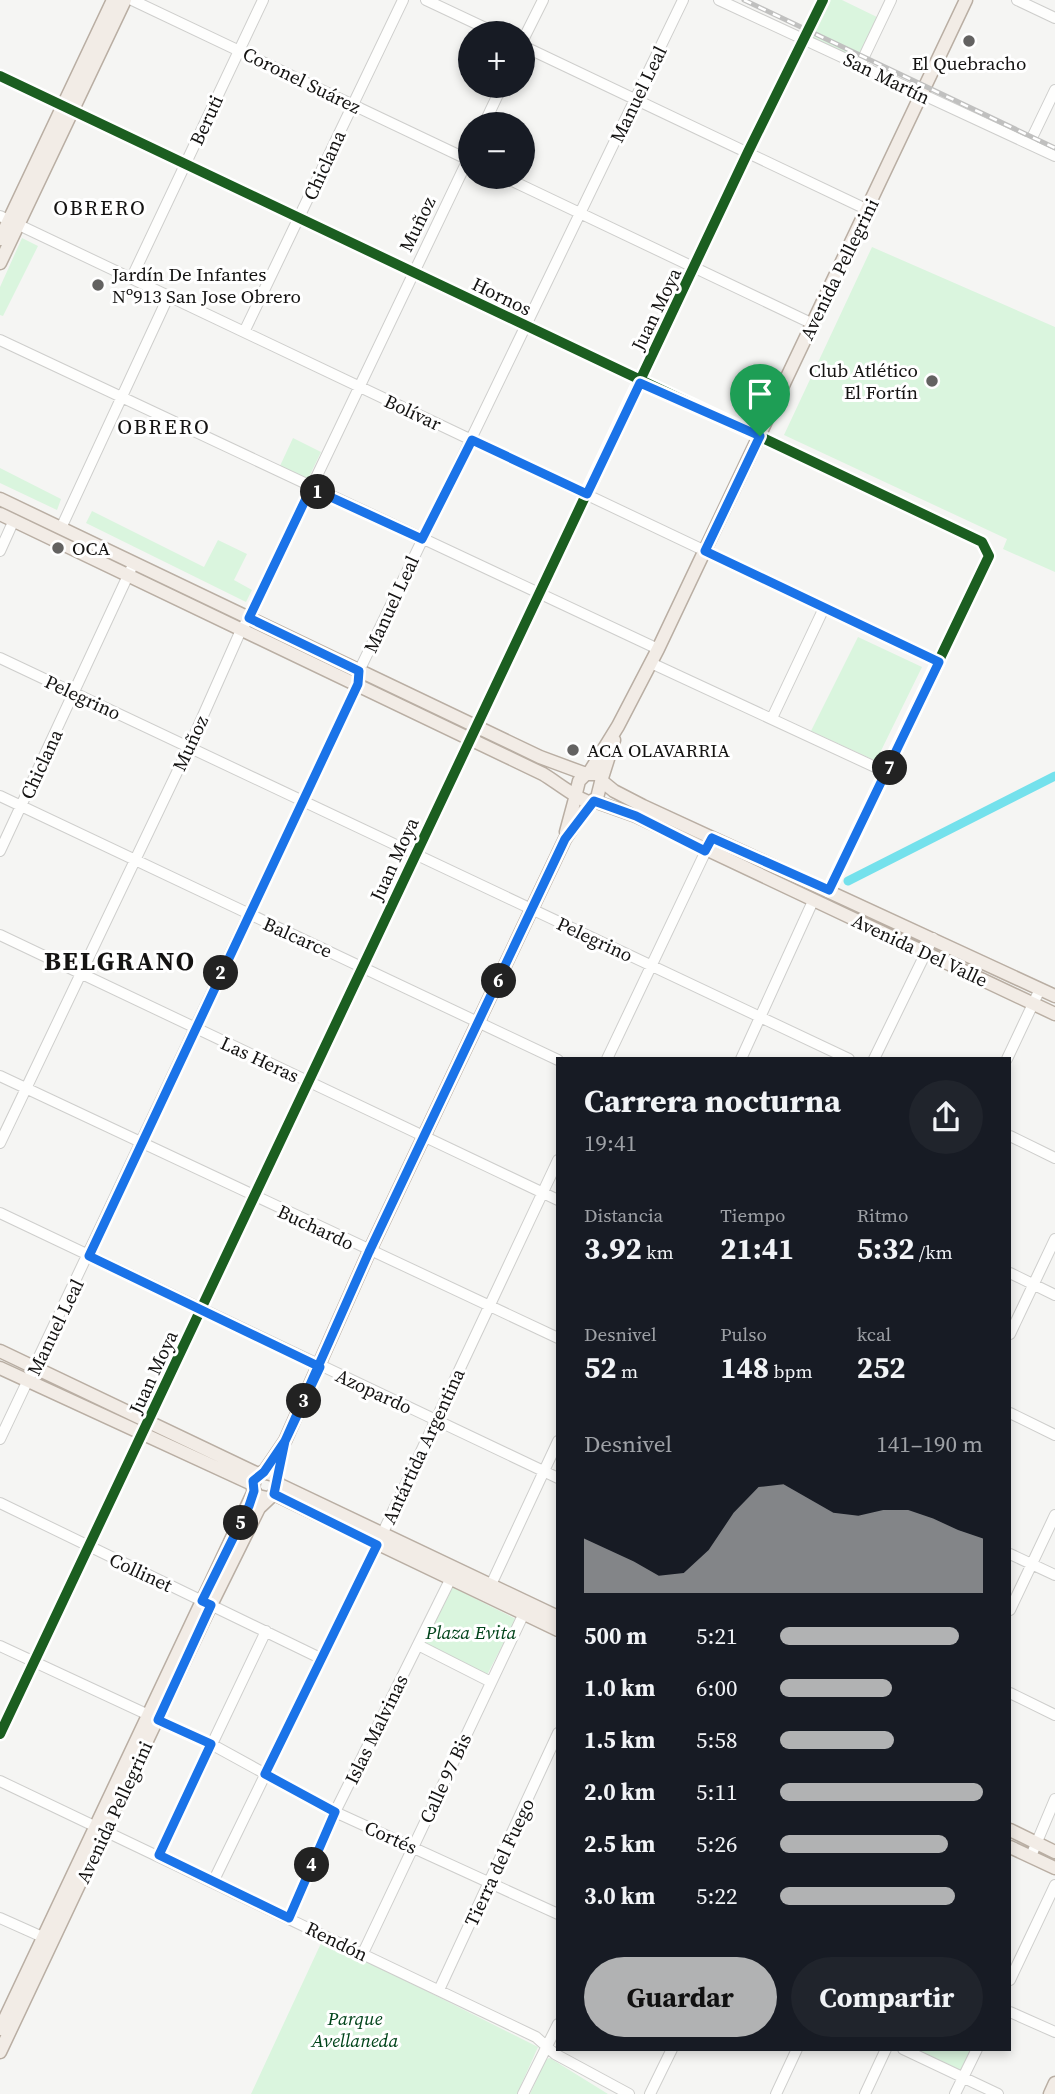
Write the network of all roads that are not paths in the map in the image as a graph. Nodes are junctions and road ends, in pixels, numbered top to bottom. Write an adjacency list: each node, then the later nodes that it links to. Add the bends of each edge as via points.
1 (113, 0): 26 (main road)
2 (125, 0): 26 (main road)
3 (132, 0): 18 (street, Coronel Suárez)
4 (263, 0): 18 (street, Beruti)
5 (403, 0): 25 (street, Chiclana)
6 (426, 0): 15 (street)
7 (543, 0): 16 (street)
8 (683, 0): 24 (street, Manuel Leal)
9 (719, 0): 17 (street, San Martín)
10 (824, 0): 17 (street, Juan Moya)
11 (891, 0): 20 (street)
12 (967, 0): 23 (main road, Avenida Pellegrini)
13 (1017, 0): 14 (street)
14 (1055, 18)
15 (471, 21)
16 (532, 21)
17 (805, 40): 20 (street, San Martín); 28 (street, Juan Moya)
18 (240, 49): 25 (street, Coronel Suárez); 31 (street, Beruti)
19 (535, 53): 24 (street)
20 (860, 65): 23 (street, San Martín)
21 (0, 76): 26 (street, Hornos)
22 (1055, 90): 27 (street)
23 (922, 96): 27 (street, San Martín); 34 (main road, Avenida Pellegrini)
24 (635, 99): 28 (street); 35 (street, Manuel Leal)
25 (352, 105): 29 (street, Coronel Suárez); 36 (street, Chiclana)
26 (69, 108): 31 (street, Hornos); 37 (main road)
27 (1029, 144): 30 (street, San Martín)
28 (748, 152): 34 (street); 40 (street, Juan Moya)
29 (458, 153)
30 (1055, 156)
31 (186, 163): 36 (street, Hornos); 42 (street, Beruti)
32 (458, 182): 41 (street, Muñoz)
33 (530, 189): 35 (street)
34 (868, 210): 44 (main road, Avenida Pellegrini)
35 (581, 213): 40 (street); 45 (street, Manuel Leal)
36 (299, 217): 41 (street, Hornos); 46 (street, Chiclana)
37 (10, 220): 38 (main road); 39 (main road); 42 (street, Bolívar)
38 (0, 239)
39 (0, 264)
40 (696, 267): 44 (street); 48 (street, Juan Moya)
41 (413, 273): 45 (street, Hornos); 49 (street, Muñoz)
42 (132, 277): 43 (street, Bolívar)
43 (169, 295): 46 (street, Bolívar); 50 (street)
44 (813, 324): 51 (main road, Avenida Pellegrini)
45 (526, 327): 48 (street, Hornos); 52 (street, Manuel Leal)
46 (245, 330): 49 (street, Bolívar)
47 (0, 340): 50 (street)
48 (640, 383): 51 (street, Hornos); 54 (street, Juan Moya)
49 (358, 386): 52 (street, Bolívar); 53 (street, Muñoz)
50 (122, 398): 53 (street); 58 (street)
51 (760, 436): 61 (main road, Avenida Pellegrini); 70 (street, Hornos, via 988,548 989,556)
52 (472, 440): 54 (street, Bolívar); 59 (street, Manuel Leal)
53 (311, 488): 59 (street); 66 (street, Muñoz)
54 (587, 494): 61 (street, Bolívar); 64 (street, Juan Moya)
55 (0, 499): 58 (main road)
56 (0, 514): 57 (main road)
57 (13, 520): 60 (street); 63 (main road)
58 (61, 528): 62 (main road)
59 (422, 539): 64 (street); 72 (street, Manuel Leal)
60 (0, 551)
61 (705, 551): 65 (street, Bolívar); 68 (main road, Avenida Pellegrini)
62 (133, 563): 63 (street, Chiclana); 66 (main road)
63 (129, 576): 67 (main road); 73 (street, Chiclana)
64 (540, 595): 68 (street); 75 (street, Juan Moya)
65 (824, 608): 70 (street, Bolívar); 74 (street)
66 (249, 618): 67 (street, Muñoz); 72 (main road)
67 (241, 630): 72 (main road); 78 (street, Muñoz)
68 (658, 649): 71 (main road, Avenida Pellegrini)
69 (0, 658): 73 (street, Pelegrino)
70 (939, 662): 80 (street)
71 (651, 663): 74 (street); 76 (main road, Avenida Pellegrini)
72 (358, 678): 75 (main road); 77 (main road); 84 (street, Manuel Leal)
73 (74, 693): 78 (street, Pelegrino); 86 (street, Chiclana)
74 (772, 718): 80 (street)
75 (477, 725): 77 (street, Juan Moya); 79 (main road, via 540,757)
76 (618, 726): 79 (main road, Avenida Pellegrini); 81 (main road, Avenida Pellegrini)
77 (471, 738): 82 (main road); 91 (street, Juan Moya)
78 (190, 745): 84 (street, Pelegrino); 92 (street, Muñoz)
79 (588, 773): 81 (main road, Avenida Del Valle); 82 (main road, Avenida Pellegrini, via 579,780)
80 (888, 773): 93 (street)
81 (602, 780): 85 (main road, Avenida Pellegrini); 87 (main road, Avenida Del Valle, via 614,791)
82 (576, 794): 85 (main road, Avenida Del Valle); 88 (main road, Avenida Pellegrini)
83 (0, 796): 86 (street, Balcarce)
84 (304, 800): 91 (street, Pelegrino); 96 (street, Manuel Leal)
85 (592, 802): 88 (main road, Avenida Pellegrini); 90 (main road, Avenida Del Valle, via 636,816)
86 (21, 806): 89 (street, Chiclana); 92 (street, Balcarce)
87 (712, 838): 90 (street); 93 (main road, Avenida Del Valle)
88 (565, 839): 95 (main road, Avenida Pellegrini)
89 (0, 851)
90 (705, 851): 94 (main road, Avenida Del Valle); 100 (street)
91 (416, 853): 95 (street, Pelegrino); 101 (street, Juan Moya)
92 (135, 858): 96 (street, Balcarce); 102 (street, Muñoz)
93 (829, 890): 98 (main road, Avenida Del Valle)
94 (813, 901): 99 (main road, Avenida Del Valle); 107 (street)
95 (532, 910): 100 (street, Pelegrino); 108 (main road, Avenida Pellegrini)
96 (248, 915): 101 (street, Balcarce); 109 (street, Manuel Leal)
97 (0, 934): 102 (street, Las Heras)
98 (933, 938): 99 (street); 103 (main road, Avenida Del Valle)
99 (925, 951): 105 (main road, Avenida Del Valle); 113 (street)
100 (652, 966): 107 (street, Pelegrino); 110 (street)
101 (363, 967): 108 (street, Balcarce); 117 (street, Juan Moya)
102 (80, 974): 109 (street, Las Heras); 118 (street, Muñoz)
103 (1040, 989): 104 (main road, Avenida Del Valle); 105 (street)
104 (1055, 996)
105 (1033, 1003): 106 (main road, Avenida Del Valle); 114 (street)
106 (1055, 1014)
107 (761, 1016): 111 (street); 112 (street, Pelegrino)
108 (480, 1023): 115 (street, Balcarce); 120 (main road, Avenida Pellegrini)
109 (195, 1028): 117 (street, Las Heras); 121 (street, Manuel Leal)
110 (608, 1057)
111 (742, 1057)
112 (845, 1057)
113 (875, 1057)
114 (1008, 1057)
115 (556, 1059)
116 (0, 1076): 118 (street, Buchardo)
117 (310, 1083): 120 (street, Las Heras); 126 (street, Juan Moya)
118 (25, 1088): 121 (street, Buchardo); 122 (street, Muñoz)
119 (1011, 1136): 123 (street)
120 (425, 1139): 125 (street, Las Heras); 130 (main road, Avenida Pellegrini)
121 (141, 1142): 126 (street, Buchardo); 131 (street, Manuel Leal)
122 (0, 1143)
123 (1055, 1158)
124 (556, 1164): 125 (street, Antártida Argentina)
125 (543, 1192): 127 (street, Las Heras); 135 (street, Antártida Argentina)
126 (254, 1198): 130 (street, Buchardo); 136 (street, Juan Moya)
127 (556, 1199)
128 (0, 1213): 131 (street, Azopardo)
129 (1055, 1239): 133 (street)
130 (369, 1252): 135 (street, Buchardo); 141 (main road, Avenida Pellegrini)
131 (89, 1256): 136 (street, Azopardo); 140 (street, Manuel Leal)
132 (1011, 1273): 133 (street)
133 (1033, 1284): 134 (street); 137 (street)
134 (1055, 1295)
135 (489, 1306): 138 (street, Buchardo); 145 (street, Antártida Argentina)
136 (202, 1308): 141 (street, Azopardo); 146 (street, Juan Moya)
137 (1011, 1332)
138 (556, 1337)
139 (0, 1351): 140 (main road)
140 (33, 1367): 143 (street, Manuel Leal); 146 (main road)
141 (320, 1367): 145 (street, Azopardo); 149 (main road, Avenida Pellegrini)
142 (0, 1368): 143 (main road)
143 (29, 1382): 146 (main road); 148 (street, Manuel Leal)
144 (1011, 1413): 147 (street)
145 (436, 1420): 151 (street, Azopardo); 157 (street, Antártida Argentina)
146 (147, 1427): 153 (main road); 158 (street, Juan Moya)
147 (1055, 1435)
148 (0, 1439)
149 (285, 1441): 153 (main road, Avenida Pellegrini); 154 (main road, Avenida Pellegrini)
150 (556, 1445): 151 (street)
151 (543, 1471): 152 (street, Azopardo); 163 (street)
152 (556, 1477)
153 (257, 1480): 154 (main road); 154 (main road); 164 (main road, Avenida Pellegrini)
154 (274, 1488): 157 (main road); 164 (main road, Avenida Pellegrini)
155 (0, 1503): 158 (street, Collinet)
156 (1055, 1515): 160 (street)
157 (379, 1540): 162 (main road); 163 (main road); 172 (street, Antártida Argentina)
158 (89, 1547): 164 (street, Collinet); 173 (street, Juan Moya)
159 (1011, 1554): 160 (street)
160 (1031, 1564): 161 (street); 165 (street)
161 (1055, 1575)
162 (450, 1580): 163 (main road); 170 (street, Islas Malvinas)
163 (488, 1592): 166 (main road)
164 (207, 1603): 169 (street, Collinet); 177 (main road, Avenida Pellegrini)
165 (1011, 1608)
166 (526, 1610): 167 (main road); 168 (main road); 174 (street, Calle 97 Bis)
167 (556, 1617)
168 (556, 1629)
169 (266, 1631): 172 (street, Collinet); 180 (street)
170 (418, 1645): 174 (street); 184 (street, Islas Malvinas)
171 (0, 1646): 173 (street, Cortés)
172 (320, 1658): 181 (street, Antártida Argentina)
173 (32, 1662): 177 (street, Cortés); 178 (street, Juan Moya)
174 (491, 1682): 188 (street, Calle 97 Bis)
175 (1011, 1693): 176 (street)
176 (1055, 1715)
177 (152, 1718): 180 (street, Cortés); 185 (main road, Avenida Pellegrini)
178 (0, 1734)
179 (556, 1737): 195 (street, Tierra del Fuego)
180 (211, 1744): 181 (street, Cortés); 191 (street)
181 (265, 1774): 184 (street, Cortés); 194 (street, Antártida Argentina)
182 (0, 1781): 185 (street, Rendón)
183 (1055, 1799): 187 (street)
184 (335, 1812): 188 (street, Cortés); 199 (street, Islas Malvinas)
185 (100, 1828): 191 (street, Rendón); 200 (main road, Avenida Pellegrini)
186 (1011, 1830): 187 (main road)
187 (1035, 1842): 190 (main road); 192 (street)
188 (413, 1846): 195 (street, Cortés); 201 (street, Calle 97 Bis)
189 (1011, 1847): 192 (main road)
190 (1055, 1852)
191 (159, 1855): 194 (street, Rendón)
192 (1031, 1856): 193 (main road)
193 (1055, 1868)
194 (213, 1882): 199 (street, Rendón)
195 (490, 1882): 197 (street, Cortés); 203 (street, Tierra del Fuego)
196 (1055, 1885): 202 (street)
197 (556, 1913)
198 (0, 1918): 200 (street)
199 (289, 1918): 201 (street, Rendón)
200 (49, 1940): 206 (main road, Avenida Pellegrini); 214 (main road, Avenida Pellegrini)
201 (363, 1953): 203 (street, Rendón)
202 (1011, 1978)
203 (439, 1990): 208 (street, Rendón, via 536,2037)
204 (1011, 2012): 207 (street)
205 (556, 2028): 208 (street)
206 (0, 2029)
207 (1055, 2032)
208 (547, 2047): 217 (street); 218 (street, Rendón)
209 (670, 2051): 219 (street)
210 (796, 2051): 220 (street)
211 (886, 2051): 221 (street)
212 (907, 2051): 215 (street)
213 (976, 2051): 215 (street)
214 (0, 2052)
215 (963, 2078): 222 (street); 223 (street)
216 (1055, 2083): 224 (main road)
217 (523, 2094)
218 (629, 2094)
219 (650, 2094)
220 (776, 2094)
221 (865, 2094)
222 (955, 2094)
223 (998, 2094)
224 (1050, 2094)

